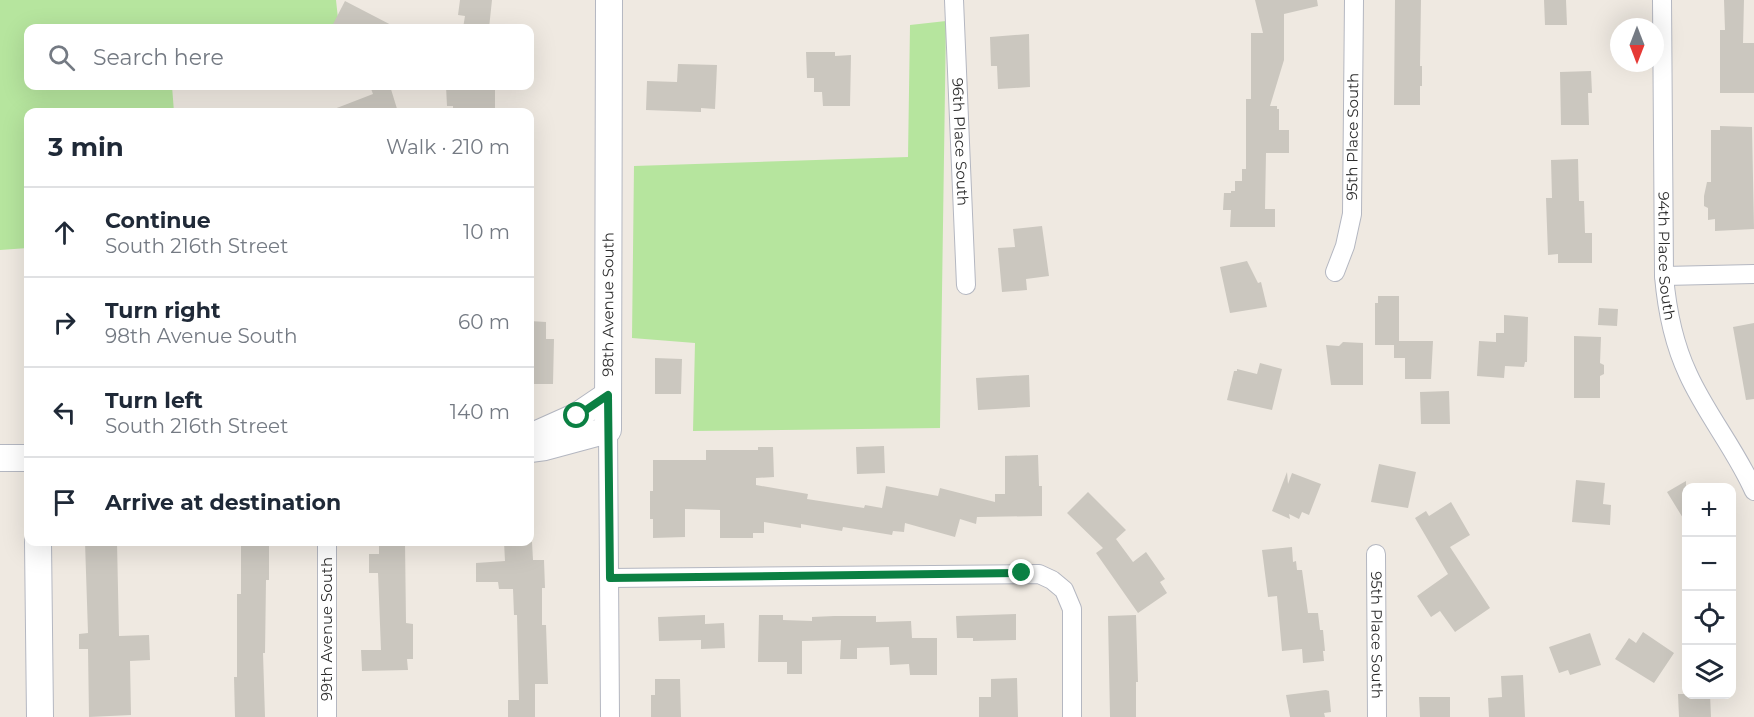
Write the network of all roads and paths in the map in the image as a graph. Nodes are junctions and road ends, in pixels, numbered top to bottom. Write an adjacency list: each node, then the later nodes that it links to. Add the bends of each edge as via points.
1 (609, 0): 9 (street, 98th Avenue South)
2 (954, 0): 8 (street, 96th Place South)
3 (1354, 0): 5 (street, 95th Place South, via 1352,214)
4 (1662, 0): 7 (street, 94th Place South)
5 (1335, 272)
6 (1754, 274): 7 (street)
7 (1664, 276): 15 (street, 94th Place South, via 1668,316 1688,376)
8 (966, 285)
9 (608, 395): 10 (street, 98th Avenue South); 11 (street, via 577,416)
10 (608, 430): 12 (street); 19 (street, 98th Avenue South)
11 (534, 435)
12 (534, 448)
13 (0, 458): 14 (street)
14 (24, 458)
15 (1754, 491)
16 (38, 546): 20 (street)
17 (327, 546): 21 (street, 99th Avenue South)
18 (1376, 554): 24 (street, 95th Place South)
19 (610, 578): 22 (street, 98th Avenue South); 23 (street, via 1039,574 1064,590 1072,609)
20 (40, 717)
21 (327, 717)
22 (610, 717)
23 (1072, 717)
24 (1377, 717)

